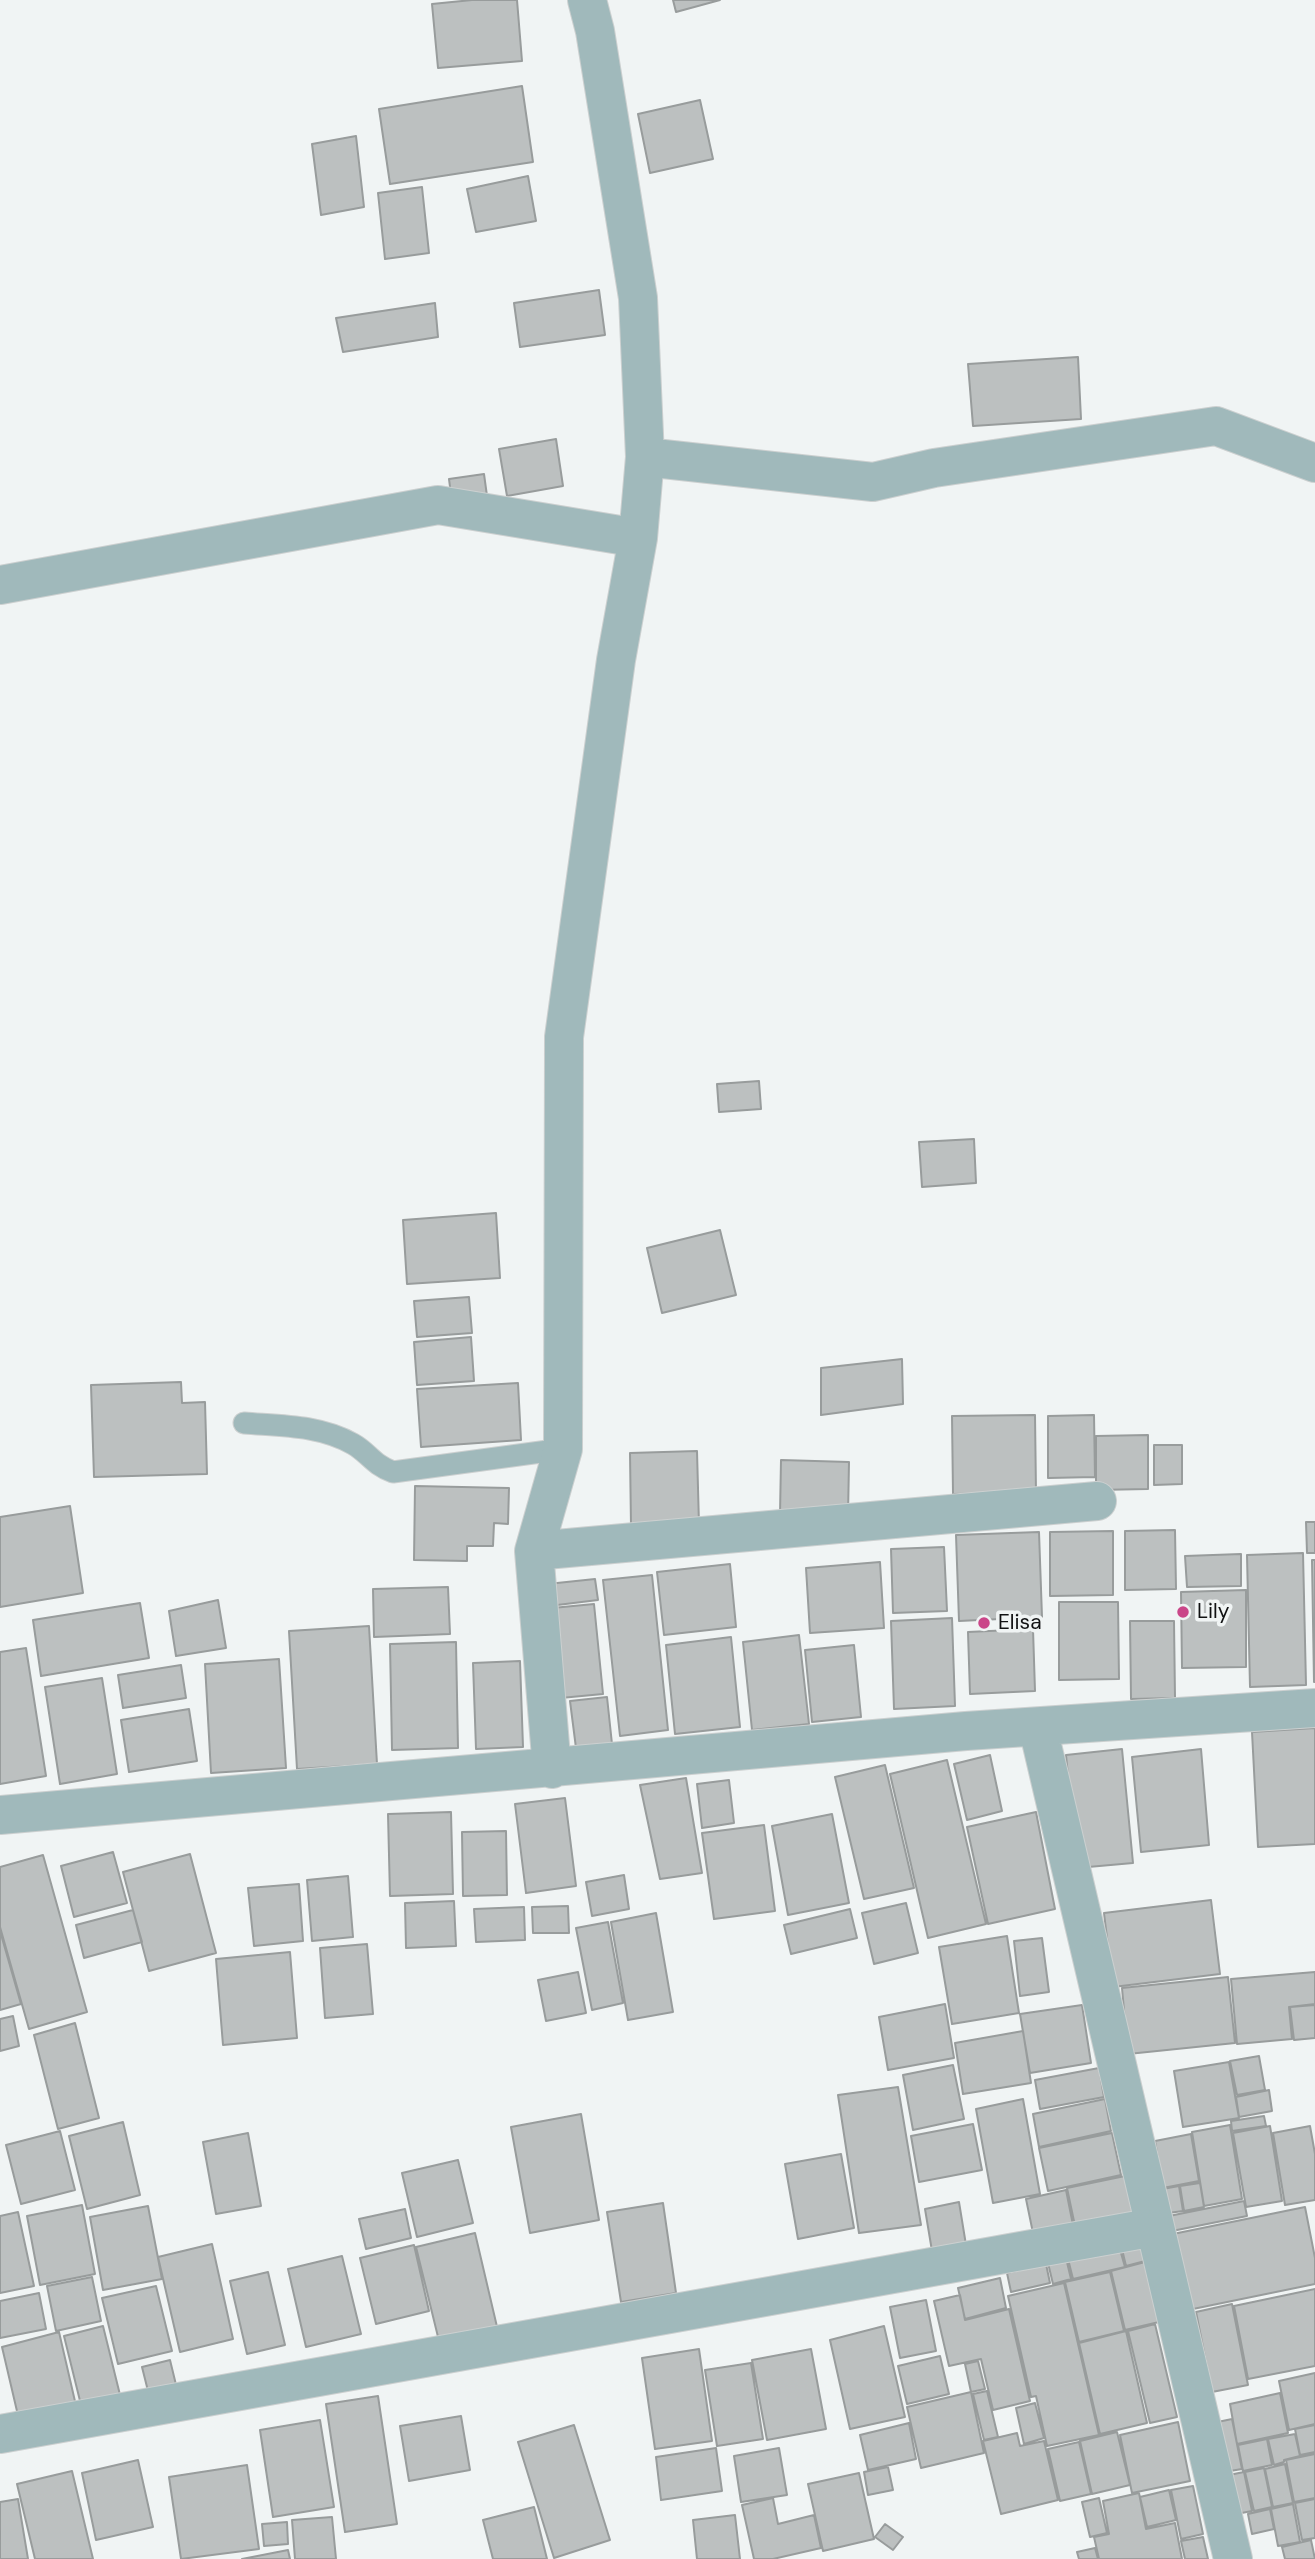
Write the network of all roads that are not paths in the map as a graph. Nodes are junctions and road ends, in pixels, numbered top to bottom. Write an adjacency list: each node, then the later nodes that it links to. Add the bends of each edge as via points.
1 (587, 0): 2 (street, via 638,298)
2 (645, 457): 3 (street, via 873,482 934,468 1216,426); 4 (street)
3 (1315, 463)
4 (638, 538): 5 (street, via 438,505); 7 (street, via 616,660 564,1037)
5 (0, 585)
6 (244, 1423): 7 (lane, via 315,1428 354,1444 379,1467 393,1472)
7 (563, 1449): 9 (street)
8 (1097, 1501): 9 (street)
9 (534, 1551): 12 (street)
10 (1315, 1708): 11 (street)
11 (1038, 1728): 12 (street); 14 (street)
12 (552, 1769): 13 (street)
13 (0, 1815)
14 (1155, 2227): 15 (street); 16 (street)
15 (0, 2434)
16 (1233, 2559)

